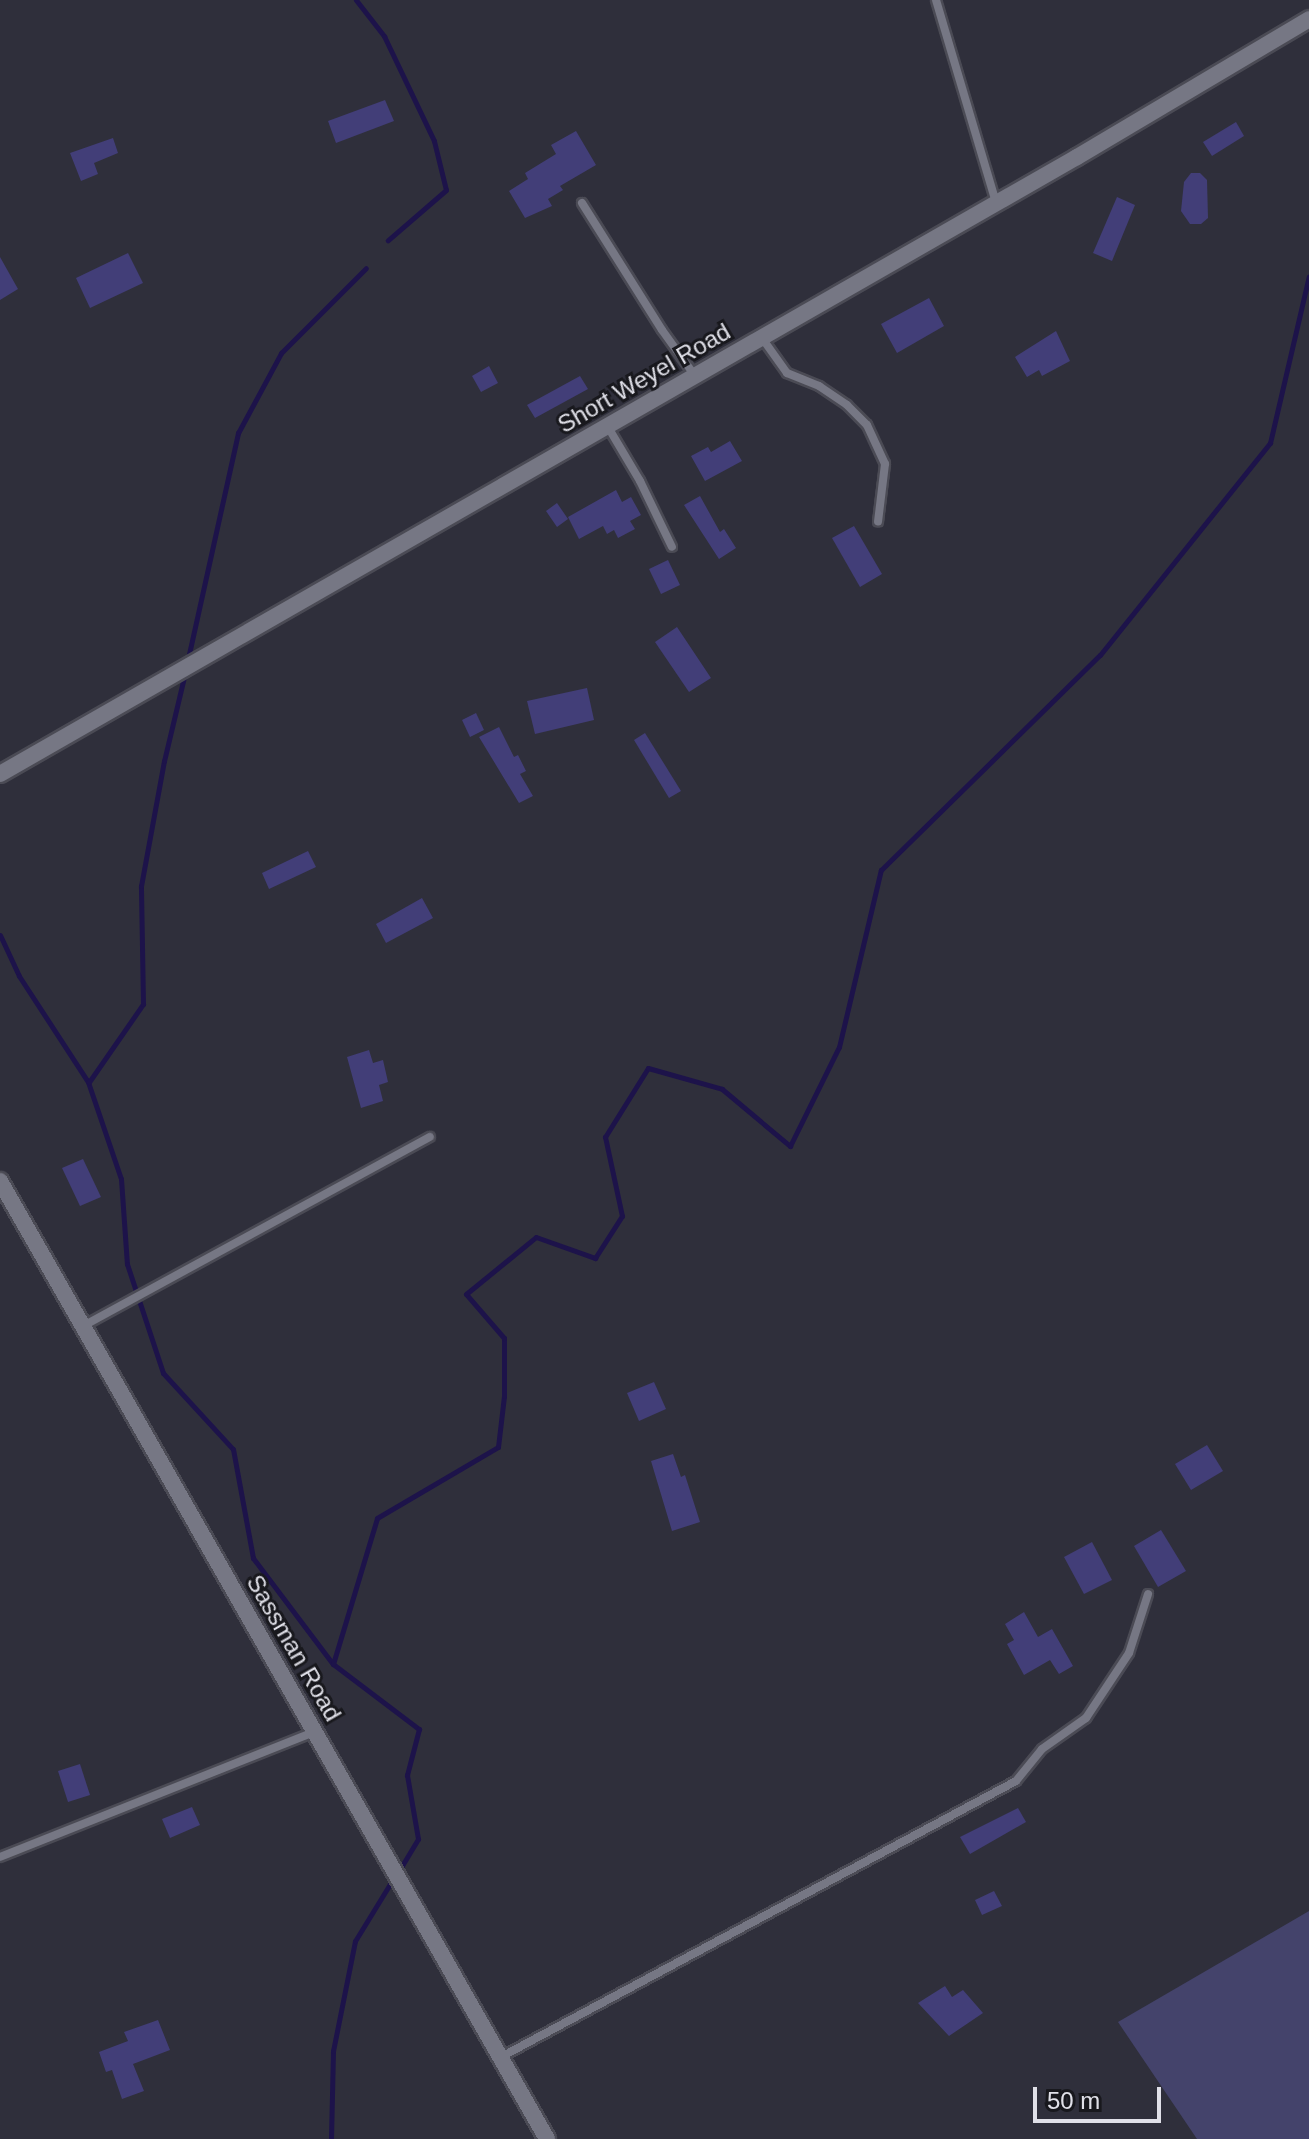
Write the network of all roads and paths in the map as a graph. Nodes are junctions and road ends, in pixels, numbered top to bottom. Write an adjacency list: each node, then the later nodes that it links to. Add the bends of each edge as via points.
1 (936, 0): 4 (lane)
2 (1309, 19): 4 (street, Short Weyel Road)
3 (582, 203): 6 (lane)
4 (997, 203): 5 (street, Short Weyel Road)
5 (762, 338): 6 (street, Short Weyel Road); 8 (lane, via 787,373 847,405 867,425 885,464)
6 (695, 376): 7 (street, Short Weyel Road)
7 (608, 427): 9 (lane); 10 (street, Short Weyel Road)
8 (878, 522)
9 (672, 547)
10 (0, 774)
11 (430, 1137): 13 (lane)
12 (0, 1181): 13 (street, Sassman Road)
13 (83, 1326): 15 (street, Sassman Road)
14 (1148, 1594): 17 (lane, via 1129,1653 1086,1718 1042,1749 1016,1781)
15 (314, 1732): 16 (lane); 17 (street, Sassman Road)
16 (0, 1857)
17 (501, 2057): 18 (street, Sassman Road)
18 (547, 2139)

